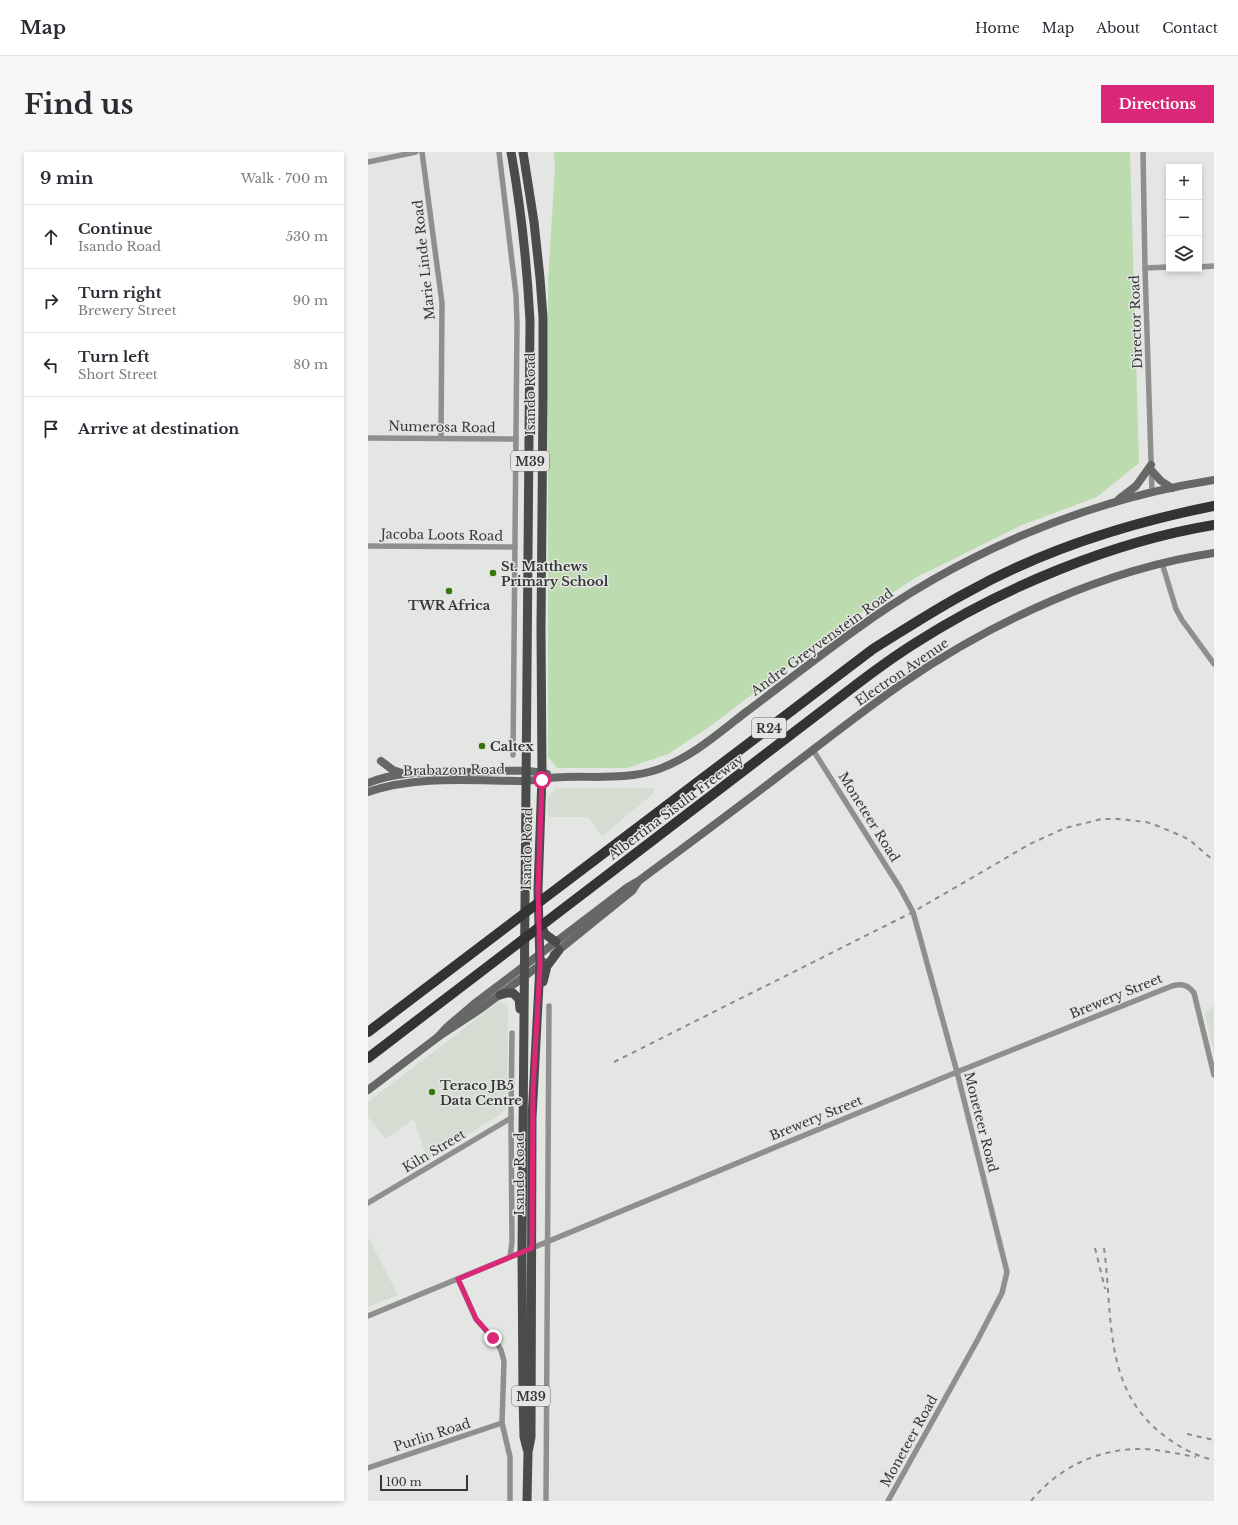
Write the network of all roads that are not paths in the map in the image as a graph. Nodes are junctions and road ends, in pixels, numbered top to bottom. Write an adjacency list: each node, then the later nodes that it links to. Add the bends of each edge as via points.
1 (416, 152): 7 (street)
2 (422, 152): 12 (street, Marie Linde Road, via 442,303)
3 (499, 152): 14 (street, Isando Road, via 516,295)
4 (511, 152): 31 (main road, Isando Road / M39, via 525,244 530,321)
5 (524, 152): 32 (main road, Isando Road / M39, via 534,222 542,317)
6 (1143, 152): 11 (street, Director Road)
7 (368, 162)
8 (1214, 266): 10 (street)
9 (1166, 267): 11 (street)
10 (1202, 267)
11 (1145, 268): 15 (street, Director Road)
12 (441, 437): 13 (street, Numerosa Road); 14 (street, Numerosa Road)
13 (368, 438)
14 (516, 439): 23 (street, Isando Road)
15 (1151, 467): 17 (main road, via 1161,480); 18 (street, Director Road); 19 (main road, via 1136,486)
16 (1214, 480): 17 (main road, Andre Greyvenstein Road)
17 (1172, 488): 18 (main road, Andre Greyvenstein Road)
18 (1152, 492): 19 (main road, Andre Greyvenstein Road)
19 (1112, 504): 32 (main road, Andre Greyvenstein Road, via 1061,520 1020,537 932,580 855,630 681,759 659,769 633,775 604,778)
20 (1214, 506): 45 (highway, Albertina Sisulu Freeway / R24, via 1093,537 998,576 920,619 873,649)
21 (1214, 525): 48 (highway, Albertina Sisulu Freeway / R24, via 1147,540 1080,562 1011,590 918,641 848,691)
22 (368, 546): 23 (street, Jacoba Loots Road)
23 (515, 547): 28 (street, Isando Road)
24 (1214, 552): 25 (main road, Electron Avenue)
25 (1162, 563): 26 (street, via 1176,609); 27 (main road, Electron Avenue, via 1090,586 1032,609 991,630 904,682)
26 (1214, 664)
27 (813, 750): 36 (main road, Electron Avenue, via 640,880 632,891); 49 (street, Moneteer Road, via 913,912)
28 (513, 755)
29 (380, 761): 30 (main road)
30 (403, 773): 31 (main road, Brabazon Road, via 425,771); 33 (main road, Brabazon Road)
31 (525, 776): 32 (main road, Brabazon Road); 34 (main road, Brabazon Road, via 417,781); 38 (main road, Isando Road / M39)
32 (542, 776): 35 (main road, Isando Road / M39)
33 (368, 783)
34 (368, 792)
35 (539, 919): 36 (main road, via 545,934); 37 (main road, Isando Road / M39)
36 (555, 944): 37 (main road, Electron Avenue); 39 (main road, Electron Avenue); 42 (main road)
37 (540, 952): 38 (main road, Electron Avenue); 39 (main road, Isando Road / M39)
38 (525, 962): 40 (main road, Isando Road / M39); 47 (main road, Electron Avenue, via 460,1015)
39 (540, 965): 40 (main road, Electron Avenue); 42 (main road, Isando Road / M39)
40 (525, 975): 41 (main road, Electron Avenue); 44 (main road, Isando Road / M39)
41 (500, 995): 44 (main road, via 510,993 516,996 520,1003 520,1022); 47 (main road, Electron Avenue)
42 (539, 998): 55 (main road, Isando Road / M39, via 532,1118)
43 (549, 1006): 54 (street)
44 (524, 1027): 56 (main road, Isando Road / M39)
45 (368, 1032)
46 (512, 1033): 52 (street)
47 (438, 1037): 51 (main road, Electron Avenue)
48 (368, 1058)
49 (957, 1072): 50 (street, Brewery Street, via 1181,984 1194,993); 54 (street, Brewery Street); 66 (street, Moneteer Road, via 1005,1264 1006,1279 1002,1293 980,1335)
50 (1214, 1075)
51 (368, 1090)
52 (511, 1118): 53 (street, Kiln Street); 57 (street)
53 (368, 1203)
54 (548, 1240): 55 (street, Brewery Street); 65 (street)
55 (532, 1248): 56 (street, Brewery Street); 61 (main road, Isando Road / M39, via 531,1437)
56 (522, 1252): 57 (street, Brewery Street); 61 (main road, Isando Road / M39, via 524,1437)
57 (510, 1257): 58 (street, Brewery Street)
58 (458, 1279): 59 (street, Brewery Street); 60 (street, via 476,1319 501,1350 504,1361)
59 (368, 1316)
60 (502, 1423): 62 (street, Purlin Road); 63 (street, via 510,1456)
61 (528, 1452): 64 (main road, Isando Road / M39)
62 (368, 1468)
63 (510, 1501)
64 (527, 1501)
65 (546, 1501)
66 (888, 1501)

